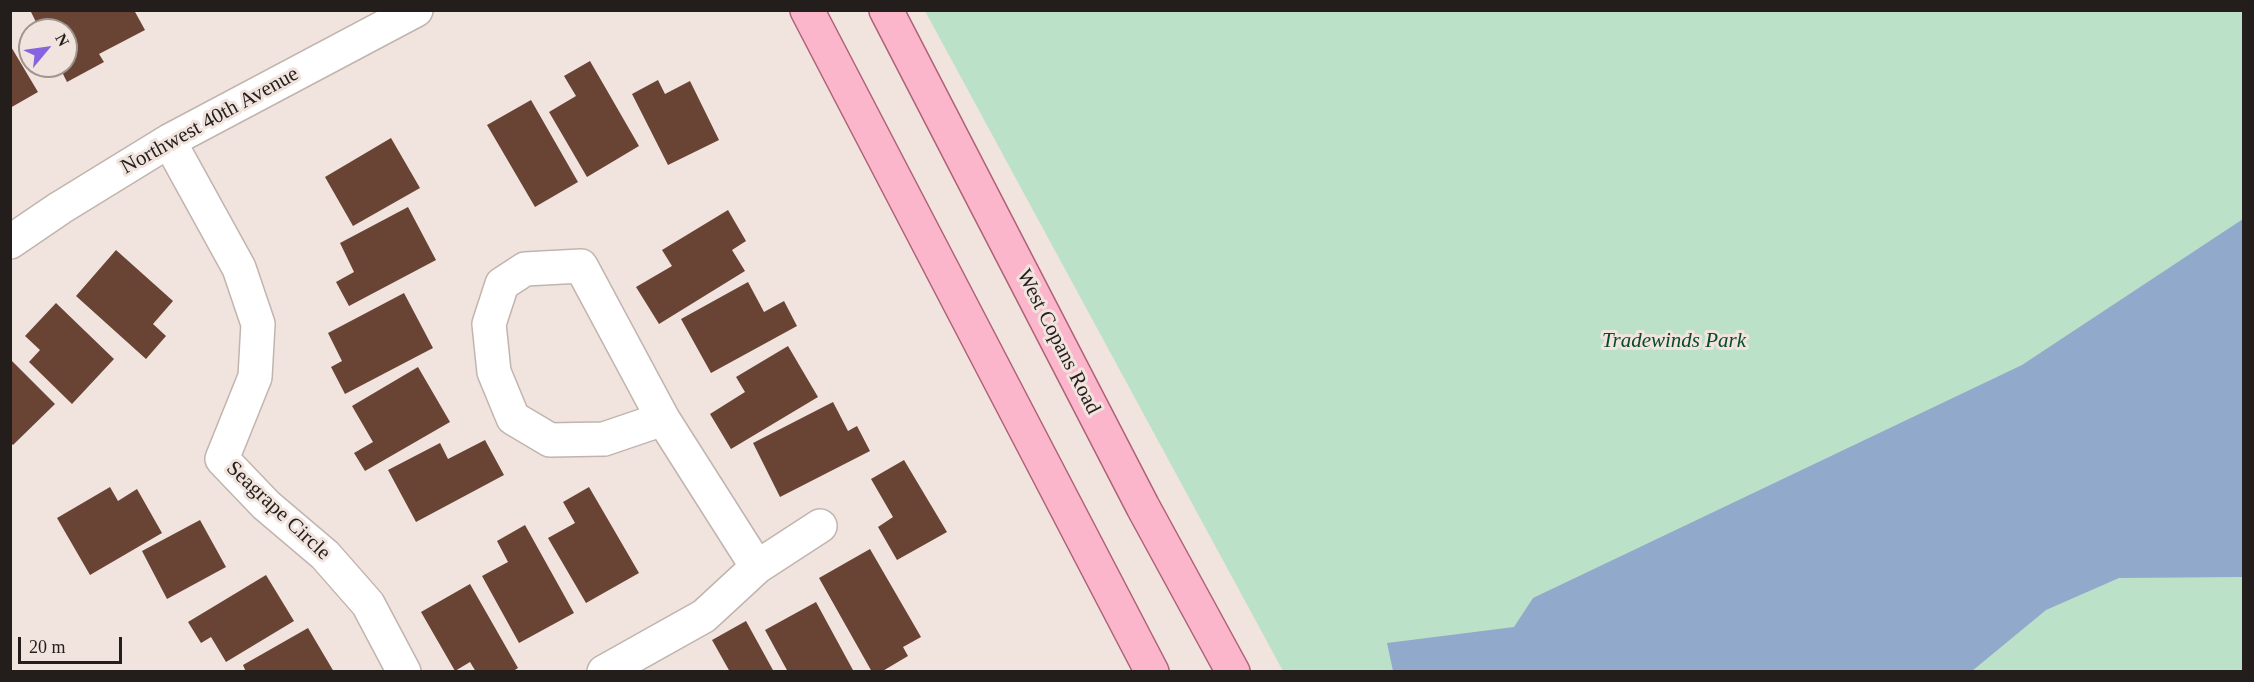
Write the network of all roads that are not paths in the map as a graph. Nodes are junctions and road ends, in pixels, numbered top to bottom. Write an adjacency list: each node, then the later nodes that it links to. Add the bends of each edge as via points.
1 (416, 10): 4 (street, Northwest 40th Avenue)
2 (807, 10): 11 (main road)
3 (886, 10): 12 (main road, West Copans Road)
4 (169, 141): 5 (street, Northwest 40th Avenue); 9 (street, Seagrape Circle, via 239,268 258,324 255,376 222,459 266,505 325,555 368,604)
5 (10, 242)
6 (663, 419): 6 (street, via 581,266 525,268 502,284 489,324 494,372 513,418 550,440 604,438); 8 (street)
7 (820, 526): 8 (street)
8 (757, 567): 10 (street, via 704,616)
9 (404, 672)
10 (604, 672)
11 (1152, 672)
12 (1233, 672)

